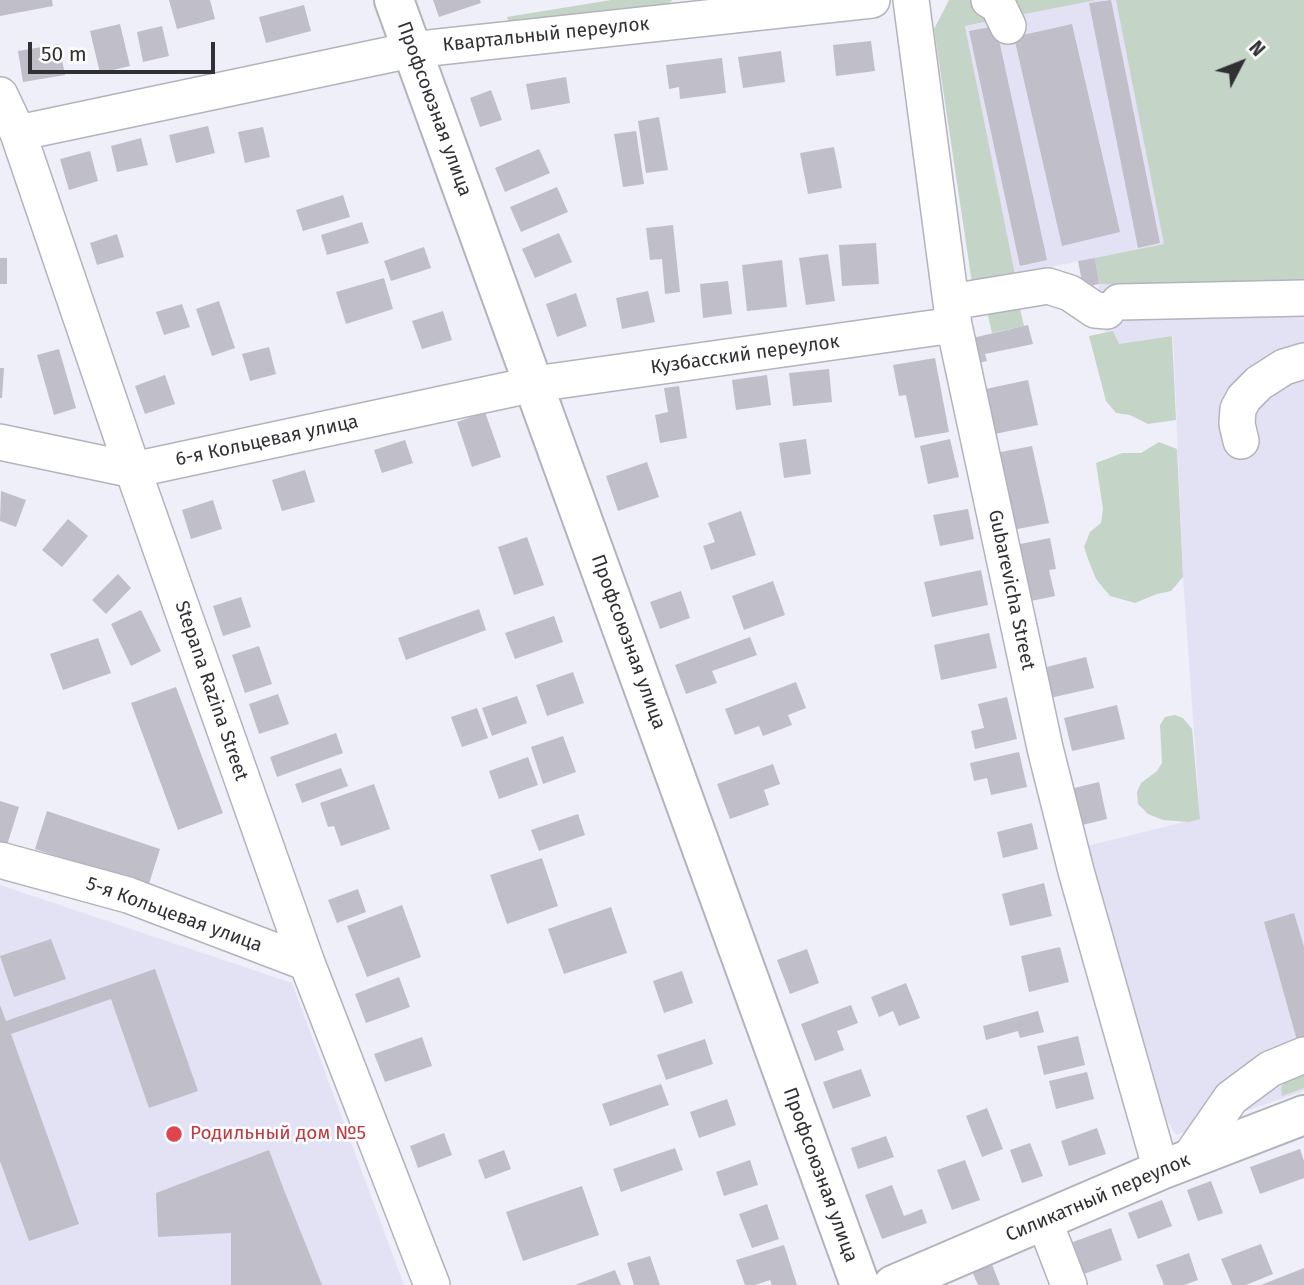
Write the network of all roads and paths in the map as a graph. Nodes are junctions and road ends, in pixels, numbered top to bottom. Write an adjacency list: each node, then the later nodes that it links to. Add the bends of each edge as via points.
1 (394, 0): 4 (main road, Профсоюзная улица)
2 (872, 0): 4 (street, Квартальный переулок)
3 (911, 0): 8 (street, Gubarevicha Street)
4 (411, 50): 6 (street, Квартальный переулок); 10 (main road, Профсоюзная улица)
5 (0, 95): 6 (street, Stepana Razina Street)
6 (18, 133): 13 (street, Stepana Razina Street)
7 (1304, 298): 8 (street, Кузбасский переулок, via 1095,310 1070,293 1048,286)
8 (953, 314): 10 (street, Кузбасский переулок); 18 (street, Gubarevicha Street, via 1076,871)
9 (1304, 361): 11 (street, via 1284,367 1244,398 1238,409)
10 (535, 384): 13 (street, 6-я Кольцевая улица); 21 (main road, Профсоюзная улица)
11 (1241, 441)
12 (0, 442): 13 (street, 6-я Кольцевая улица)
13 (133, 470): 15 (street, Stepana Razina Street)
14 (0, 860): 15 (street, 5-я Кольцевая улица, via 128,895)
15 (307, 963): 20 (street, Stepana Razina Street)
16 (1304, 1055): 18 (street, via 1270,1069 1231,1098)
17 (1304, 1115): 18 (main road, Силикатный переулок)
18 (1175, 1165): 19 (main road, Силикатный переулок)
19 (1044, 1220): 22 (main road, Силикатный переулок); 23 (street)
20 (432, 1285)
21 (860, 1285)
22 (893, 1285)
23 (1069, 1285)

